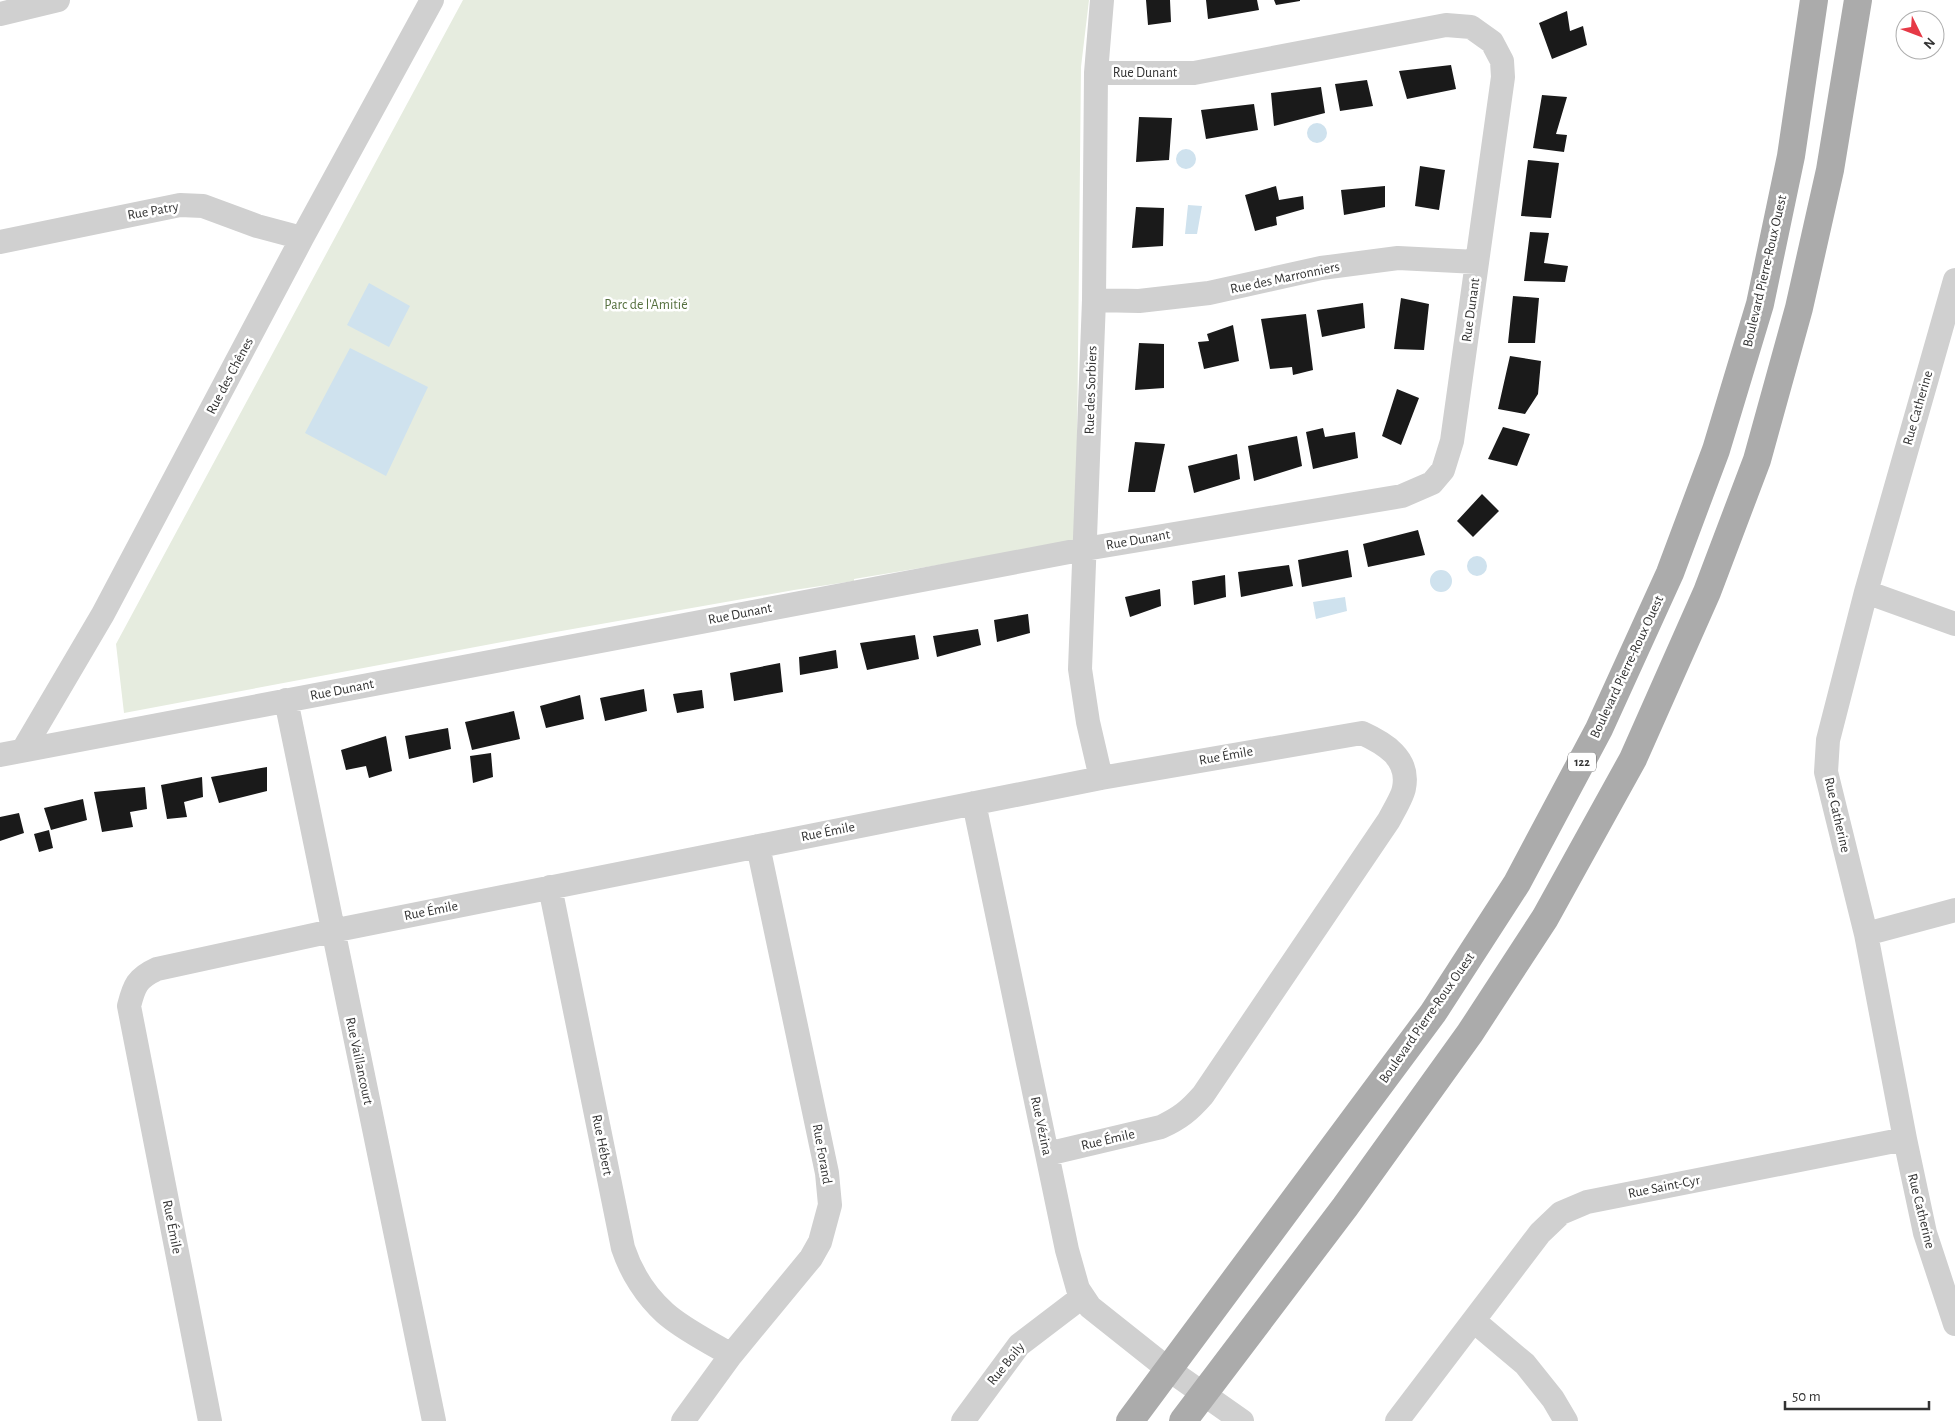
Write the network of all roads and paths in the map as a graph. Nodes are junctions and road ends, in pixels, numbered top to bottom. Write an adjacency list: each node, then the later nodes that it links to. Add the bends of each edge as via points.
1 (58, 0): 6 (street)
2 (432, 0): 8 (street, Rue des Chênes)
3 (1102, 0): 7 (street, Rue des Sorbiers)
4 (1814, 0): 33 (main road, Boulevard Pierre-Roux Ouest / 122, via 1791,156 1754,322 1716,450 1670,573 1599,729 1517,883 1433,1013)
5 (1858, 0): 34 (main road, via 1830,170 1800,308 1758,460 1707,592 1633,759 1545,918 1470,1033 1345,1208)
6 (0, 14)
7 (1096, 72): 10 (street, Rue Dunant, via 1194,73 1446,25 1471,27 1492,42 1502,61 1503,77); 12 (street, Rue des Sorbiers)
8 (302, 238): 9 (street, Rue Patry, via 202,206 180,205); 18 (street, Rue des Chênes, via 103,614)
9 (0, 242)
10 (1477, 262): 12 (street, Rue des Marronniers, via 1398,258 1321,268 1209,293 1139,301); 14 (street, Rue Dunant, via 1452,441 1443,470 1432,483 1402,496)
11 (1955, 280): 13 (street, Rue Catherine)
12 (1094, 300): 14 (street, Rue des Sorbiers)
13 (1948, 328): 15 (street, Rue Catherine)
14 (1085, 549): 17 (street, Rue Dunant); 20 (street, Rue des Sorbiers, via 1080,669)
15 (1866, 592): 16 (street); 26 (street, Rue Catherine, via 1828,740 1826,772)
16 (1955, 624)
17 (286, 700): 18 (street, Rue Dunant); 25 (street, Rue Vaillancourt)
18 (24, 750): 19 (street, Rue Dunant)
19 (0, 755)
20 (1101, 778): 21 (street, Rue Émile); 28 (street, Rue Émile, via 1362,733 1396,754 1403,772 1404,788 1389,820 1190,1110 1178,1119 1145,1132)
21 (974, 803): 22 (street, Rue Émile); 28 (street, Rue Vézina)
22 (758, 846): 23 (street, Rue Émile); 32 (street, Rue Forand, via 827,1173 830,1205 820,1242 811,1258)
23 (550, 887): 25 (street, Rue Émile); 32 (street, Rue Hébert, via 623,1248 629,1264 648,1295 665,1314)
24 (1955, 910): 26 (street)
25 (332, 931): 35 (street, Rue Émile, via 156,969 145,974 134,987 129,1006); 36 (street, Rue Vaillancourt)
26 (1866, 934): 27 (street, Rue Catherine)
27 (1905, 1139): 30 (street, Rue Saint-Cyr, via 1587,1202 1561,1213 1540,1233); 31 (street, Rue Catherine, via 1925,1233)
28 (1047, 1154): 29 (street, Rue Vézina, via 1067,1250)
29 (1082, 1297): 33 (street, Rue Vézina, via 1090,1307); 38 (street, Rue Boily, via 1019,1345)
30 (1474, 1321): 42 (street, Rue Saint-Cyr); 43 (street, via 1525,1364)
31 (1955, 1324)
32 (731, 1355): 37 (street, Rue Forand)
33 (1168, 1369): 34 (street, Rue Vézina); 39 (main road, Boulevard Pierre-Roux Ouest / 122)
34 (1202, 1393): 40 (main road); 41 (street, Rue Vézina)
35 (210, 1421)
36 (434, 1421)
37 (683, 1421)
38 (963, 1421)
39 (1130, 1421)
40 (1183, 1421)
41 (1242, 1421)
42 (1397, 1421)
43 (1566, 1421)

